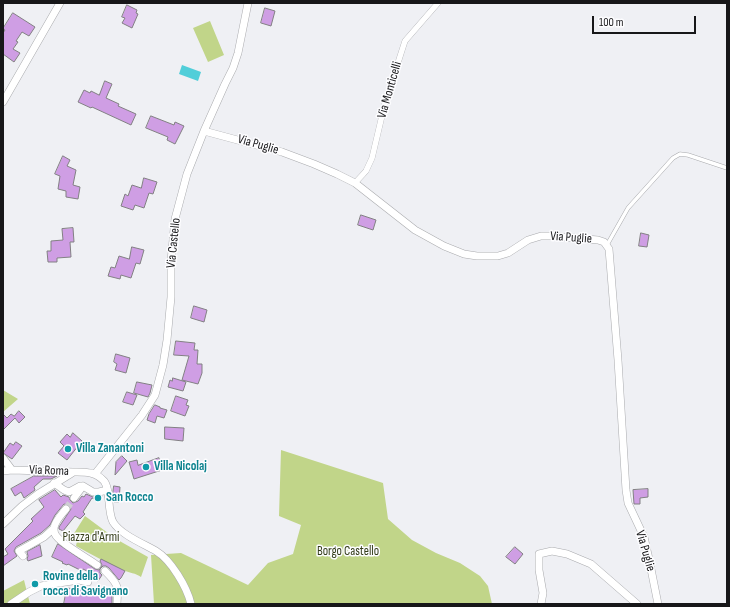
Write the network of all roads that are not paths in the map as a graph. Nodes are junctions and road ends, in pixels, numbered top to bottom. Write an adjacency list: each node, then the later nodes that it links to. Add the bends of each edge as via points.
1 (60, 3): 4 (street)
2 (248, 3): 5 (street, Via Castello, via 233,68)
3 (438, 3): 7 (street, Via Monticelli, via 405,41 385,103 372,158 366,171)
4 (3, 102)
5 (204, 131): 7 (street, Via Puglie, via 282,152); 13 (street, Via Castello, via 187,174 175,219 167,340 155,395 142,416)
6 (727, 168): 8 (lane, via 688,155 680,154 673,158 628,208)
7 (355, 183): 8 (street, Via Puglie, via 415,230 464,254 498,256 541,236 598,240)
8 (607, 245): 30 (street, Via Puglie, via 612,280 626,490 628,503 644,537)
9 (3, 458): 10 (street)
10 (12, 470): 11 (street, Via Roma); 12 (street, Via Roma)
11 (3, 471)
12 (73, 472): 13 (street, Via Roma); 14 (street)
13 (95, 474): 16 (street, via 104,481)
14 (54, 483): 15 (street, via 69,492); 19 (street, via 22,506)
15 (83, 486): 16 (street, via 93,492); 17 (street)
16 (107, 490): 27 (street, via 113,522 119,529 157,551 170,563)
17 (74, 498)
18 (66, 509): 20 (street)
19 (3, 524)
20 (54, 528): 21 (street, via 44,538 20,552); 22 (street, via 54,534 58,539)
21 (23, 556)
22 (97, 565)
23 (105, 571): 26 (street, via 118,587)
24 (88, 582): 25 (street, via 79,580 41,586)
25 (11, 604)
26 (117, 604)
27 (191, 604)
28 (541, 604): 29 (street, via 543,593 539,554 552,551 591,564)
29 (637, 604)
30 (658, 604)

